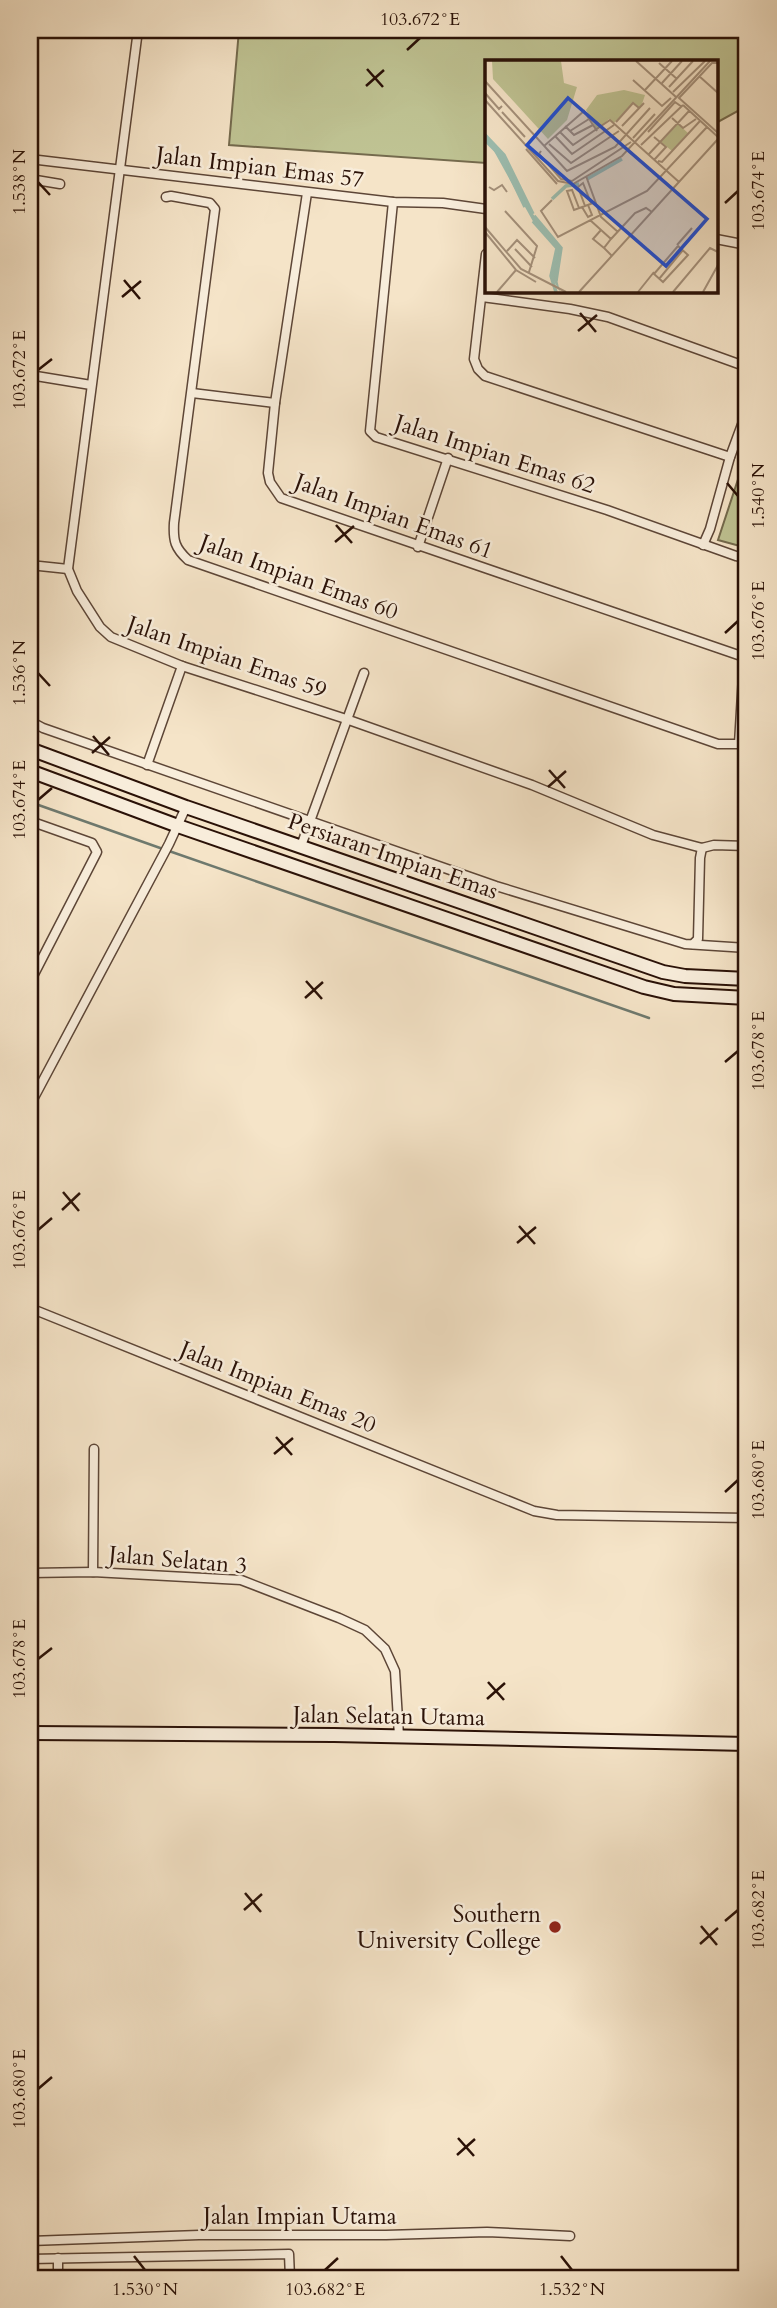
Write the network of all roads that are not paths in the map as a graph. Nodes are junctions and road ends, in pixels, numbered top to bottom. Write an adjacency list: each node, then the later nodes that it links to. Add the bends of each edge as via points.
1 (31, 30): 3 (street)
2 (138, 30): 5 (street)
3 (30, 37)
4 (30, 159): 5 (street, Jalan Impian Emas 57)
5 (121, 170): 8 (street, Jalan Impian Emas 57); 18 (street)
6 (30, 179): 7 (street)
7 (60, 184)
8 (307, 193): 10 (street, Jalan Impian Emas 57); 20 (street, Jalan Impian Emas 61)
9 (166, 197): 19 (street, Jalan Impian Emas 60, via 210,203 215,209)
10 (393, 202): 11 (street, Jalan Impian Emas 57); 23 (street, Jalan Impian Emas 62, via 370,431 376,437)
11 (485, 209)
12 (718, 239): 13 (street)
13 (747, 244)
14 (485, 265): 15 (street)
15 (482, 297): 16 (street, via 608,317); 22 (street, via 474,359 485,376)
16 (747, 367)
17 (30, 375): 18 (street)
18 (91, 385): 28 (street)
19 (192, 393): 20 (street); 34 (street, Jalan Impian Emas 60, via 173,540 188,560 718,744)
20 (275, 403): 25 (street, Jalan Impian Emas 61, via 268,472 275,492)
21 (747, 411): 22 (street)
22 (730, 457): 24 (street)
23 (448, 458): 24 (street, Jalan Impian Emas 62); 25 (street)
24 (702, 545): 26 (street, Jalan Impian Emas 62)
25 (418, 547): 29 (street, Jalan Impian Emas 61)
26 (747, 558)
27 (30, 565): 28 (street)
28 (68, 569): 30 (street, Jalan Impian Emas 59, via 94,618 111,637)
29 (746, 659): 34 (street)
30 (182, 666): 32 (street, Jalan Impian Emas 59); 36 (street)
31 (363, 673): 32 (street)
32 (346, 719): 40 (street); 44 (street, Jalan Impian Emas 59, via 532,785 653,835)
33 (30, 721): 36 (street)
34 (743, 744)
35 (30, 750): 38 (main road, Persiaran Impian Emas)
36 (147, 765): 40 (street)
37 (30, 771): 41 (main road, Persiaran Impian Emas)
38 (186, 807): 41 (street); 42 (main road, Persiaran Impian Emas)
39 (30, 821): 48 (street, via 92,843 97,852)
40 (310, 822): 42 (street); 45 (street, via 496,886)
41 (178, 826): 49 (main road, Persiaran Impian Emas, via 644,988 674,995); 50 (street)
42 (301, 846): 47 (main road, Persiaran Impian Emas, via 663,972)
43 (747, 846): 44 (street, Jalan Impian Emas 59)
44 (702, 848): 45 (street, via 698,939)
45 (693, 944): 46 (street)
46 (747, 948)
47 (747, 979)
48 (30, 982)
49 (747, 998)
50 (30, 1105)
51 (30, 1308): 53 (street, Jalan Impian Emas 20, via 534,1511)
52 (94, 1449): 54 (street)
53 (747, 1518)
54 (93, 1572): 55 (street, Jalan Selatan 3); 57 (street, Jalan Selatan 3, via 241,1580 365,1630 385,1649 395,1671)
55 (30, 1573)
56 (30, 1733): 57 (main road, Jalan Selatan Utama)
57 (399, 1736): 58 (main road, Jalan Selatan Utama)
58 (747, 1744)
59 (569, 2236): 60 (street, Jalan Impian Utama, via 487,2232)
60 (30, 2241)
61 (58, 2258): 62 (street); 63 (street); 64 (street, via 289,2254)
62 (30, 2259)
63 (58, 2278)
64 (290, 2278)

